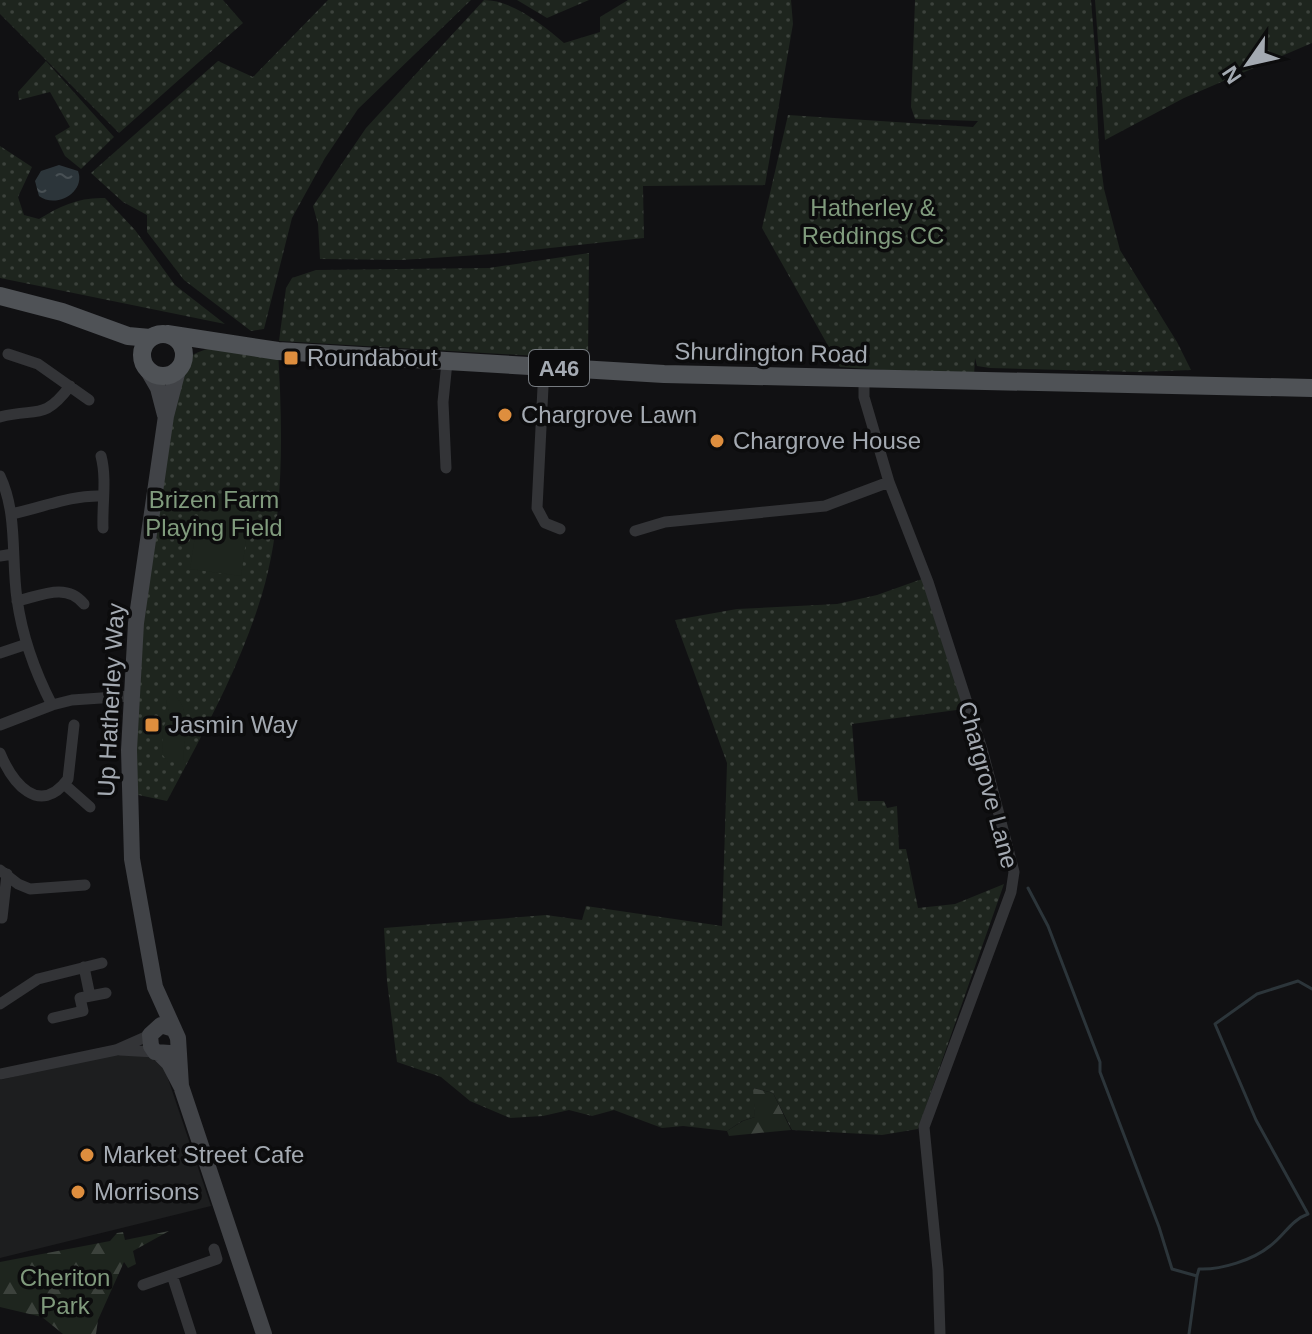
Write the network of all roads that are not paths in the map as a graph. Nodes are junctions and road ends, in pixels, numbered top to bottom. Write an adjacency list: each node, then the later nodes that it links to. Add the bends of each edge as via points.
1 (0, 296): 2 (main road, Shurdington Road / A46)
2 (62, 312): 3 (main road, Shurdington Road / A46, via 128,336); 7 (main road, Shurdington Road / A46, via 113,339)
3 (158, 336): 4 (main road, Shurdington Road / A46); 7 (main road, via 143,347); 8 (main road, via 180,343)
4 (231, 345): 6 (main road, Shurdington Road / A46); 8 (main road, Shurdington Road / A46, via 201,349)
5 (8, 354): 11 (street, via 38,364)
6 (447, 362): 9 (main road, Shurdington Road / A46); 17 (street)
7 (145, 366): 8 (main road, via 164,376); 14 (street, Up Hatherley Way)
8 (180, 366): 14 (street, Up Hatherley Way)
9 (544, 367): 10 (main road, Shurdington Road / A46); 23 (street, via 537,508 545,523)
10 (864, 379): 12 (main road, Shurdington Road / A46); 19 (street, Chargrove Lane, via 864,397)
11 (70, 386): 13 (street); 15 (street, via 44,411)
12 (1312, 388)
13 (89, 400)
14 (166, 416): 31 (street, Up Hatherley Way)
15 (0, 417)
16 (101, 456): 20 (street)
17 (446, 468)
18 (0, 476): 21 (street)
19 (889, 482): 24 (street, via 825,506 665,522); 59 (street, Chargrove Lane, via 953,656 1014,872 924,1127)
20 (101, 496): 21 (street, via 59,499); 22 (street)
21 (11, 514): 25 (street)
22 (103, 528)
23 (560, 529)
24 (635, 531)
25 (13, 554): 26 (street); 28 (street)
26 (0, 556)
27 (81, 595): 28 (street, via 59,591)
28 (17, 601): 29 (street)
29 (27, 644): 30 (street); 32 (street)
30 (0, 653)
31 (130, 696): 32 (street); 43 (street, Up Hatherley Way, via 132,859)
32 (52, 705): 33 (street)
33 (0, 725)
34 (74, 725): 36 (street)
35 (0, 753): 36 (street, via 13,781 29,792 47,794)
36 (64, 784): 37 (street)
37 (90, 807)
38 (4, 872): 39 (street, via 30,889 70,882); 40 (street)
39 (85, 885)
40 (2, 918)
41 (102, 963): 42 (street)
42 (84, 967): 45 (street); 46 (street, via 38,979)
43 (155, 987): 48 (street, Up Hatherley Way); 49 (street, Up Hatherley Way)
44 (106, 993): 45 (street)
45 (90, 996): 47 (street, via 80,998 83,1011)
46 (1, 1001)
47 (53, 1018)
48 (151, 1032): 49 (street, via 164,1025); 50 (street); 51 (street)
49 (176, 1036): 51 (street, via 170,1053); 53 (street, Up Hatherley Way)
50 (116, 1050): 51 (street); 52 (street)
51 (157, 1053): 53 (street, Up Hatherley Way)
52 (0, 1074)
53 (181, 1086): 58 (street, Up Hatherley Way)
54 (214, 1249): 55 (street, via 217,1259)
55 (172, 1275): 56 (street); 57 (street)
56 (143, 1285)
57 (191, 1334)
58 (264, 1334)
59 (940, 1334)

